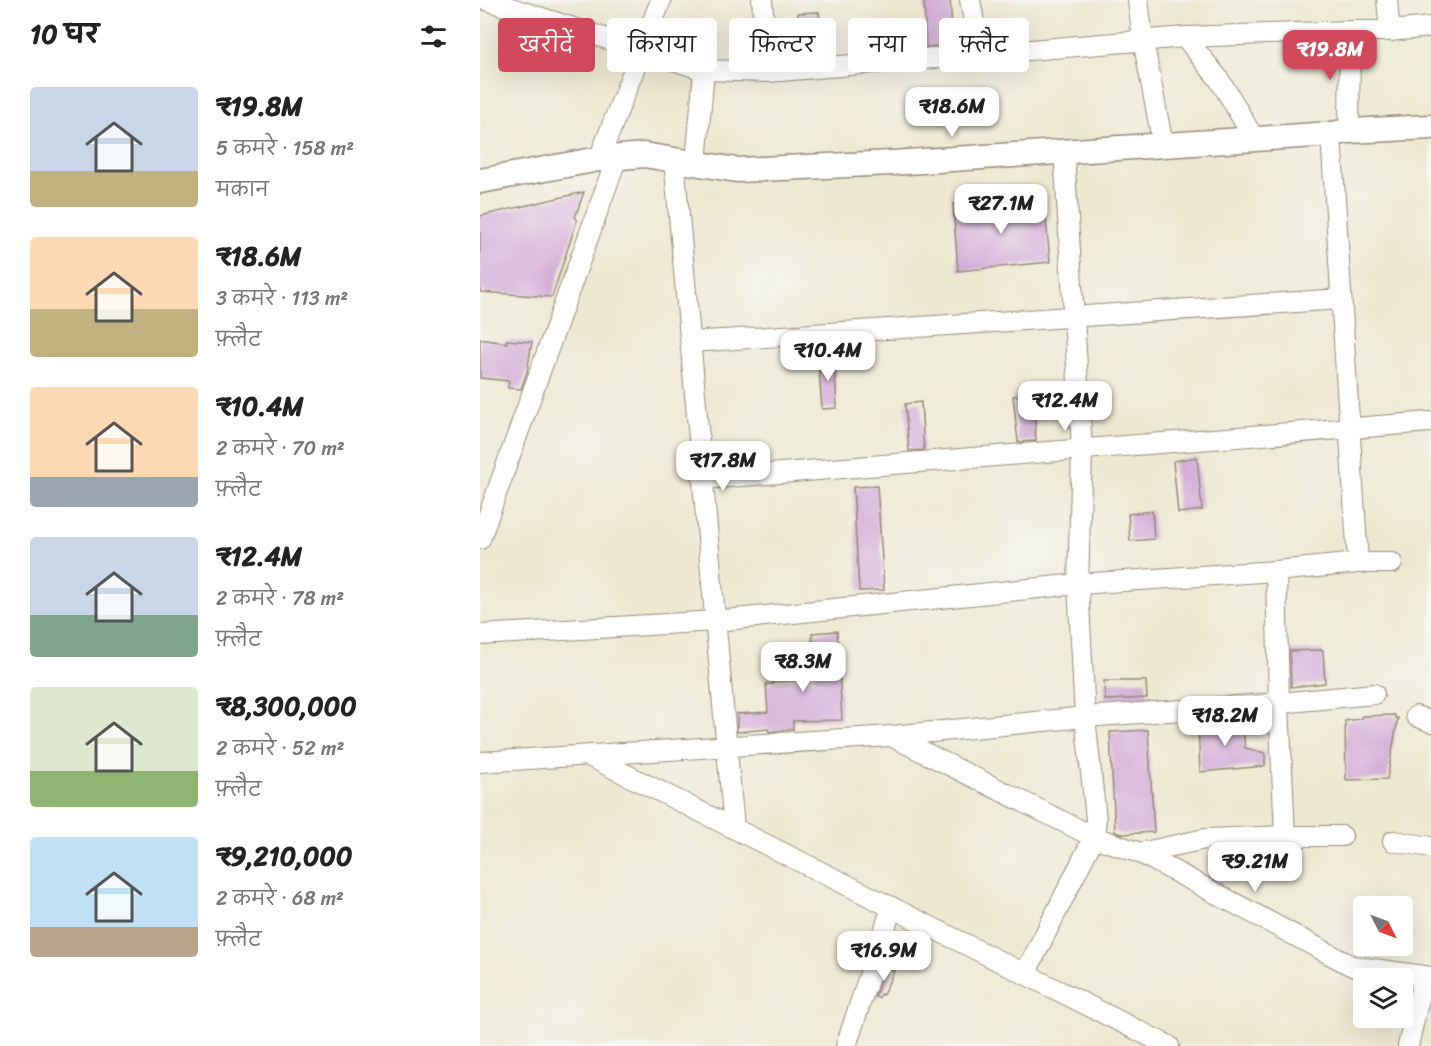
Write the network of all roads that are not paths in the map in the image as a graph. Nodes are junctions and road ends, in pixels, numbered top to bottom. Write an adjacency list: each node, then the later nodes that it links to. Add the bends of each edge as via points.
1 (486, 0): 14 (street)
2 (661, 0): 7 (street)
3 (762, 0): 8 (street)
4 (970, 0): 9 (street)
5 (1138, 0): 15 (street)
6 (1388, 0): 12 (street)
7 (654, 18)
8 (764, 18)
9 (973, 18)
10 (1431, 27): 12 (street)
11 (1350, 31): 12 (street); 13 (street); 22 (street)
12 (1390, 31)
13 (1185, 37): 15 (street); 23 (street, via 1218,78)
14 (607, 39)
15 (1143, 40): 16 (street); 24 (street)
16 (1029, 50)
17 (939, 57): 18 (street)
18 (836, 66)
19 (635, 72): 26 (street)
20 (704, 72): 27 (street)
21 (1431, 127): 22 (street)
22 (1340, 133): 23 (street); 29 (street)
23 (1254, 139): 24 (street)
24 (1162, 145): 25 (street)
25 (1064, 152): 27 (street, via 737,170); 30 (street)
26 (608, 158): 27 (street, via 644,155); 28 (street); 36 (street)
27 (685, 161): 31 (street)
28 (480, 181)
29 (1341, 299): 30 (street); 33 (street)
30 (1074, 316): 31 (street); 34 (street)
31 (690, 342): 35 (street)
32 (1430, 422): 33 (street)
33 (1349, 428): 34 (street); 37 (street)
34 (1082, 449): 35 (street); 40 (street)
35 (703, 479): 41 (street)
36 (480, 539)
37 (1358, 563): 38 (street); 39 (street)
38 (1392, 563)
39 (1276, 571): 40 (street); 44 (street)
40 (1078, 584): 41 (street); 45 (street)
41 (716, 621): 42 (street); 47 (street)
42 (480, 635)
43 (1374, 694): 44 (street)
44 (1279, 703): 45 (street); 51 (street)
45 (1085, 717): 46 (street); 53 (street, via 1096,819)
46 (891, 736): 47 (street); 53 (street)
47 (727, 747): 48 (street); 50 (street)
48 (589, 756): 49 (street); 50 (street)
49 (480, 762)
50 (734, 828): 57 (street)
51 (1285, 836): 52 (street); 56 (street, via 1205,839)
52 (1342, 836)
53 (1094, 837): 56 (street); 58 (street)
54 (1394, 841): 55 (street)
55 (1431, 847)
56 (1140, 853): 59 (street, via 1352,966)
57 (892, 907): 58 (street); 60 (street)
58 (1025, 974): 61 (street)
59 (1428, 977): 62 (street)
60 (846, 1046)
61 (1169, 1046)
62 (1408, 1046)

